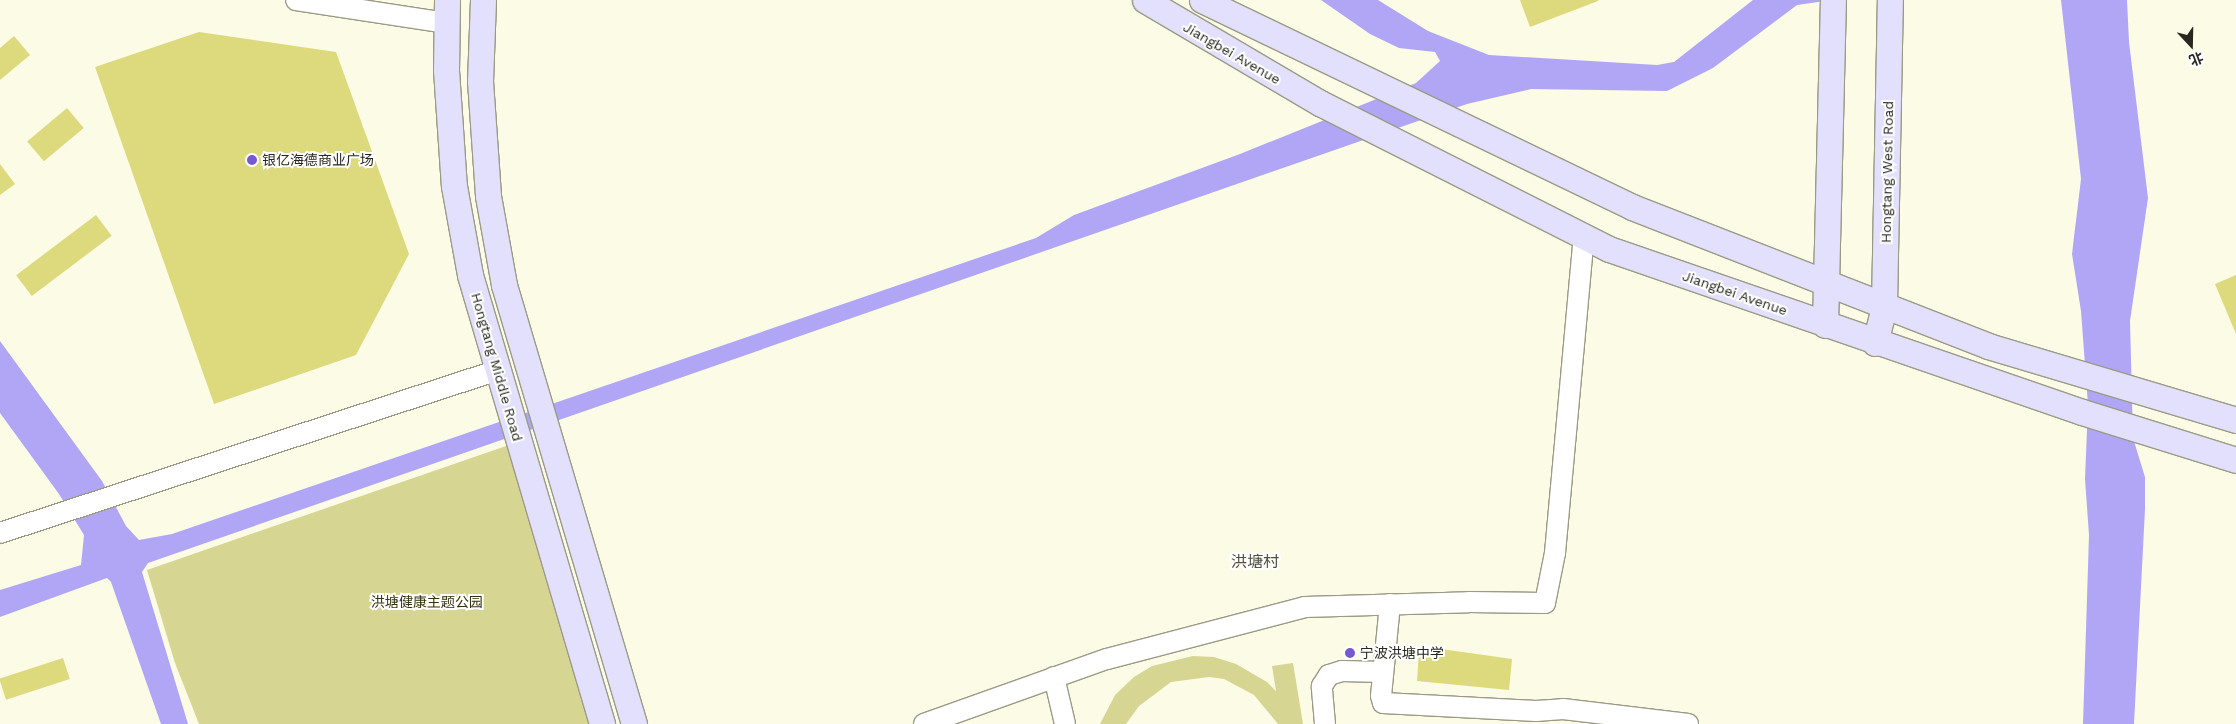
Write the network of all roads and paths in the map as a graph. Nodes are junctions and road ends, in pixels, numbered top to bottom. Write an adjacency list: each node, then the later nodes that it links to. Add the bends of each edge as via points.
1 (296, 0): 7 (street)
2 (483, 0): 22 (main road, via 480,80 488,196 504,285)
3 (1202, 0): 9 (main road, via 1632,208)
4 (1890, 0): 10 (main road, Hongtang West Road)
5 (1156, 4): 8 (main road, Jiangbei Avenue, via 1320,103)
6 (1833, 5): 9 (main road)
7 (447, 11): 13 (main road, Hongtang Middle Road, via 446,70 454,186 470,275)
8 (1584, 236): 11 (main road, Jiangbei Avenue, via 1609,249); 17 (street, via 1555,554 1545,603)
9 (1828, 284): 10 (main road); 11 (main road)
10 (1884, 306): 12 (main road, Hongtang West Road); 14 (main road, via 1988,346)
11 (1825, 325): 12 (main road, Jiangbei Avenue)
12 (1875, 343): 15 (main road, Jiangbei Avenue, via 2141,432)
13 (498, 370): 16 (street); 21 (main road, Hongtang Middle Road)
14 (2236, 420)
15 (2236, 460)
16 (0, 533)
17 (1390, 604): 18 (street); 19 (street, via 1305,607 1107,658)
18 (1384, 672): 20 (street, via 1383,702); 25 (street, via 1342,670 1329,675 1322,686)
19 (1054, 677): 23 (street); 24 (street)
20 (1541, 717): 26 (street, via 1563,709)
21 (602, 724)
22 (634, 724)
23 (924, 724)
24 (1065, 724)
25 (1325, 724)
26 (1688, 724)

